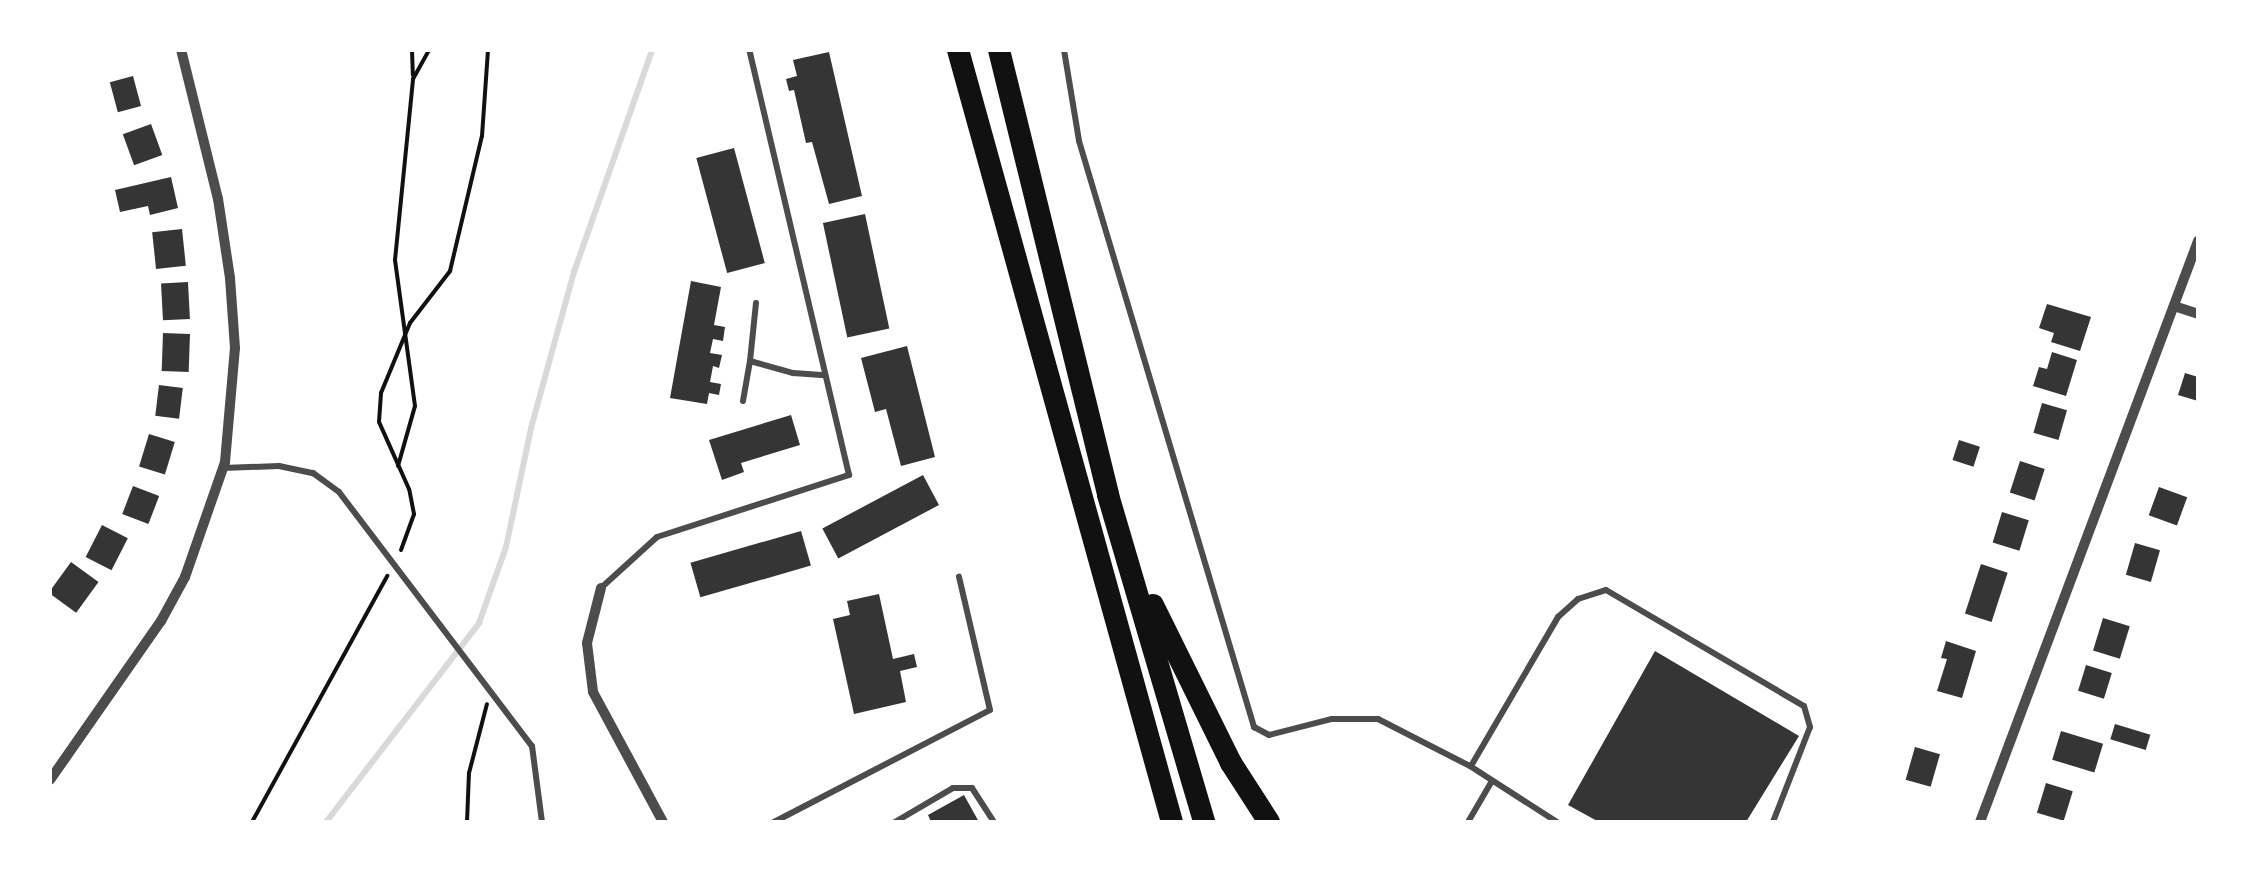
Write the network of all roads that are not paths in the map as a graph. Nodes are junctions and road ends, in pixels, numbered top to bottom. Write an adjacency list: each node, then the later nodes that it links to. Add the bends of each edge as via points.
1 (180, 50): 13 (street, via 218,199 230,278 235,348)
2 (749, 50): 11 (lane)
3 (958, 50): 17 (highway)
4 (1000, 50): 14 (highway, via 1108,495)
5 (1064, 50): 18 (lane, via 1080,142 1254,726 1269,735 1332,719 1378,719)
6 (2198, 242): 8 (street)
7 (756, 304): 10 (lane)
8 (2174, 306): 9 (street); 33 (street)
9 (2198, 314)
10 (750, 361): 11 (lane); 12 (lane)
11 (825, 374): 16 (lane, via 849,475 657,537)
12 (743, 401)
13 (224, 468): 19 (street, via 185,577 161,621); 21 (lane, via 279,466 312,474 339,492 532,746)
14 (1131, 563): 28 (highway); 29 (highway, via 1231,762)
15 (960, 578): 23 (lane, via 990,710)
16 (601, 588): 22 (street, via 586,643 593,692)
17 (1132, 686): 26 (highway, via 1136,748); 27 (highway)
18 (1470, 766): 20 (lane); 32 (lane, via 1558,617 1578,598 1606,590 1804,706 1810,727)
19 (50, 780)
20 (1492, 782): 30 (lane); 31 (lane)
21 (542, 822)
22 (663, 822)
23 (774, 822)
24 (895, 822): 25 (lane, via 953,788 972,788)
25 (994, 822)
26 (1155, 822)
27 (1172, 822)
28 (1204, 822)
29 (1270, 822)
30 (1468, 822)
31 (1556, 822)
32 (1773, 822)
33 (1980, 822)

